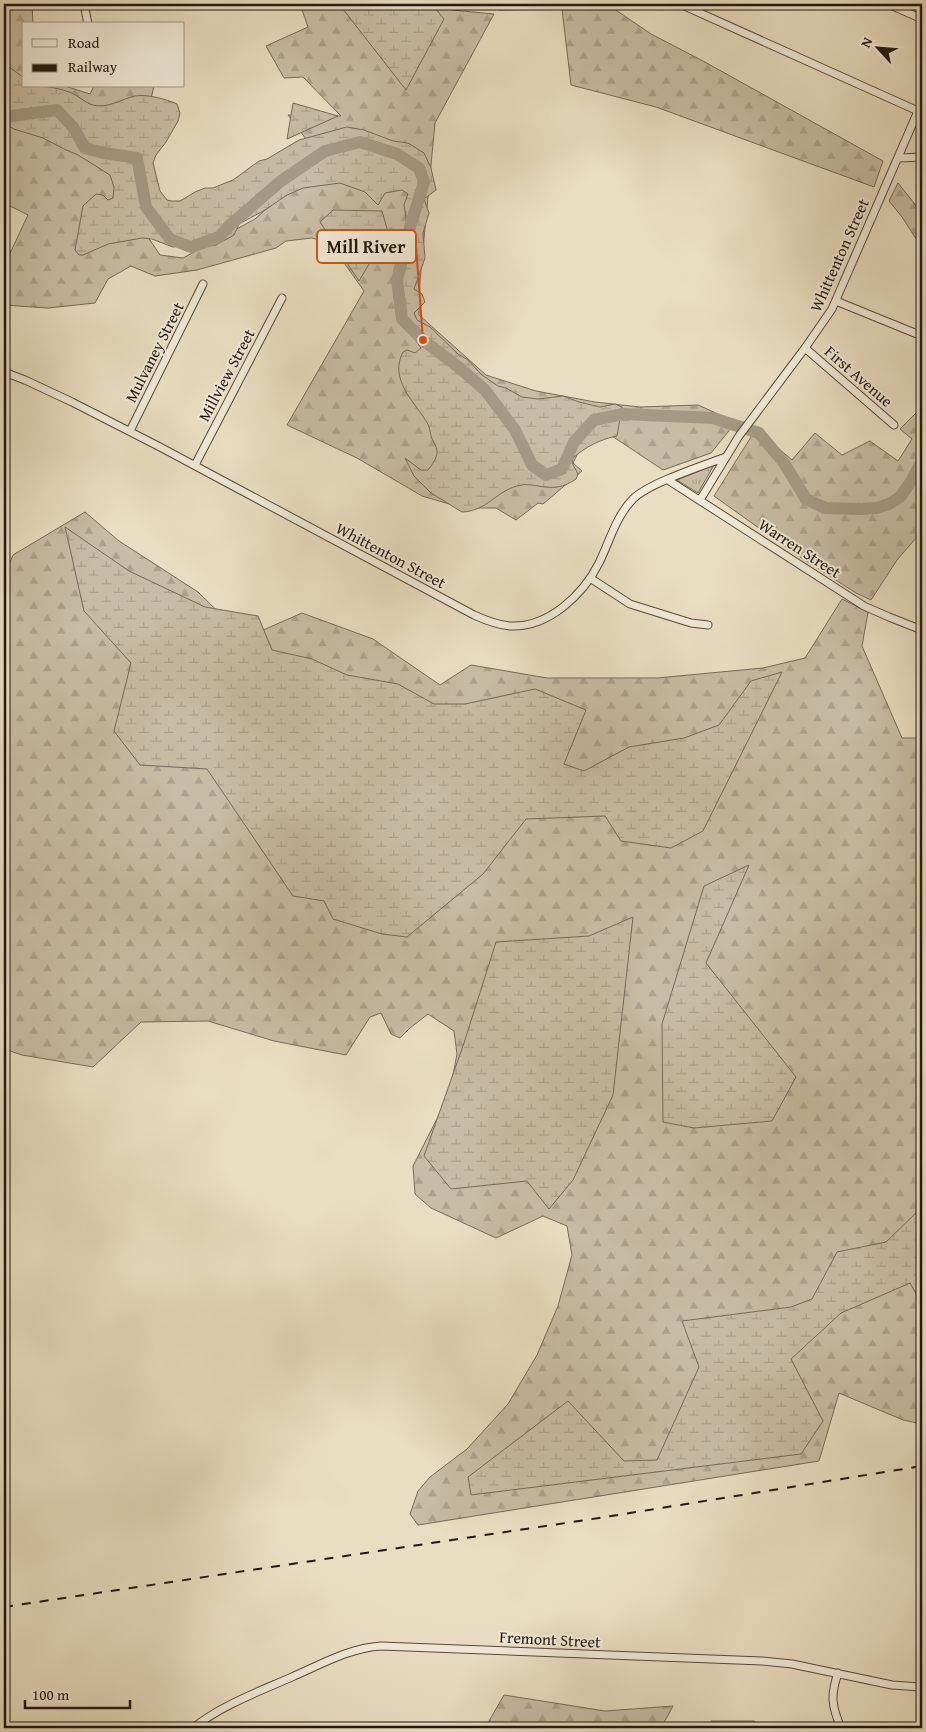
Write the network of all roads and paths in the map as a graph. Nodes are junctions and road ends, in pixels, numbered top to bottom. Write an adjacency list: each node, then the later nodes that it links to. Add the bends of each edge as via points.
1 (84, 4): 8 (street)
2 (176, 4): 3 (street)
3 (188, 4)
4 (680, 4): 6 (street)
5 (888, 4): 7 (street)
6 (691, 6): 10 (street)
7 (922, 19)
8 (88, 22)
9 (922, 102): 10 (street, Whittenton Street)
10 (918, 111): 12 (street, Whittenton Street)
11 (922, 157): 12 (street)
12 (899, 158): 15 (street, Whittenton Street)
13 (203, 284): 20 (street, Mulvaney Street)
14 (282, 298): 22 (street, Millview Street)
15 (836, 301): 16 (street); 17 (street, Whittenton Street)
16 (922, 336)
17 (805, 348): 19 (street, First Avenue); 21 (street, Whittenton Street)
18 (4, 372): 20 (street, Whittenton Street)
19 (894, 425)
20 (130, 431): 22 (street, Whittenton Street)
21 (726, 457): 23 (street, Whittenton Street); 24 (street, Whittenton Street)
22 (195, 465): 25 (street, Whittenton Street, via 494,623 518,626 543,619 573,598)
23 (668, 480): 24 (street, Warren Street); 25 (street, Whittenton Street, via 643,491 630,502)
24 (700, 500): 27 (street, Warren Street, via 864,606)
25 (590, 578): 26 (street, via 630,604)
26 (708, 625)
27 (922, 630)
28 (838, 1673): 29 (street, Fremont Street, via 884,1684); 30 (street, Fremont Street, via 762,1661 376,1646 352,1651 267,1688 220,1710); 31 (street, via 832,1703)
29 (922, 1687)
30 (193, 1728)
31 (841, 1728)

